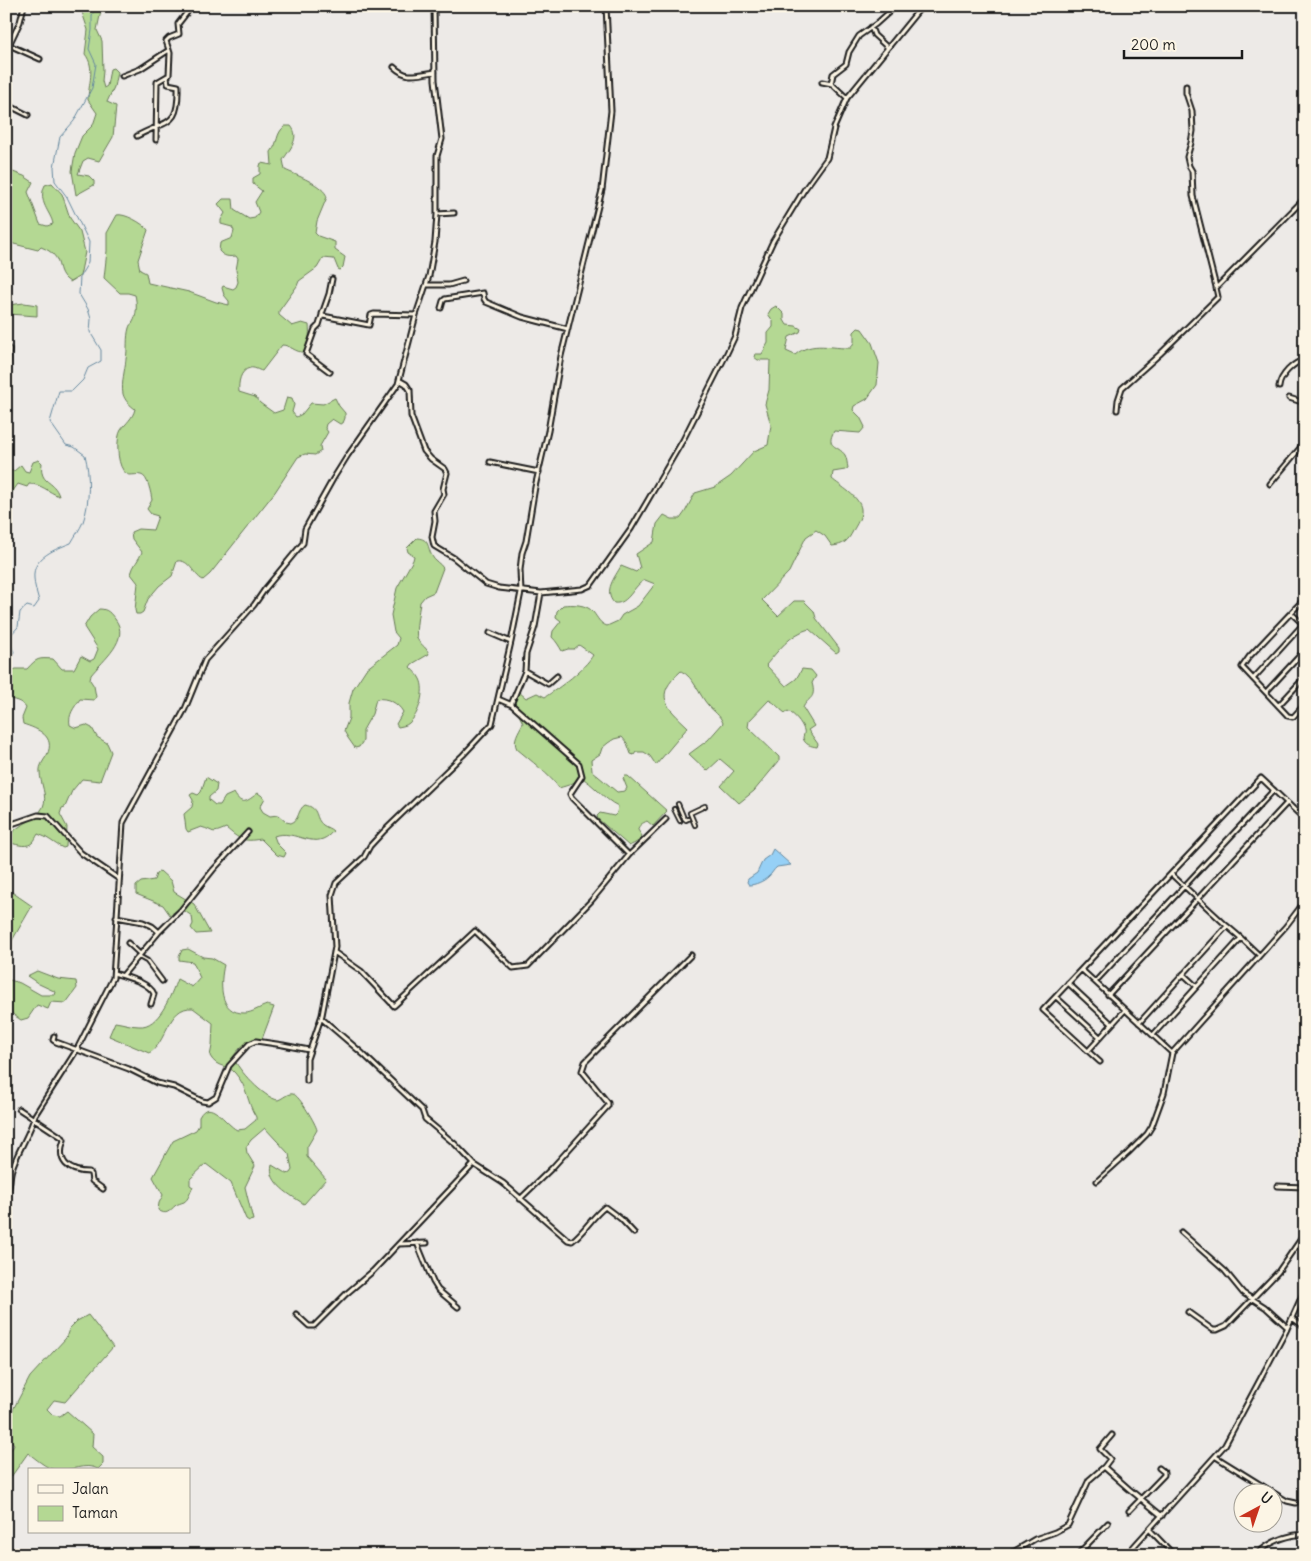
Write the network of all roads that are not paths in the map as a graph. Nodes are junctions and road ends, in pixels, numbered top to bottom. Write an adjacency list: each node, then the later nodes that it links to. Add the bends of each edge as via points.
1 (24, 6): 10 (street)
2 (192, 6): 12 (street, via 178,24 179,34 166,40)
3 (434, 6): 16 (street)
4 (606, 6): 38 (street, via 610,111 607,154 601,196)
5 (896, 6): 9 (street)
6 (912, 6): 8 (street)
7 (922, 6): 8 (street)
8 (918, 11): 11 (street)
9 (871, 27): 11 (street); 20 (street, via 859,36 846,64 833,74)
10 (9, 45): 13 (street); 14 (street)
11 (887, 48): 22 (street)
12 (169, 50): 17 (street, via 140,69); 18 (street)
13 (6, 51)
14 (40, 59)
15 (394, 67): 16 (street, via 409,76)
16 (435, 72): 30 (street, via 442,139 437,156)
17 (122, 76)
18 (167, 77): 25 (street, via 157,82); 25 (street, via 168,84 178,86 176,111 169,122)
19 (822, 82): 20 (street)
20 (832, 84): 22 (street)
21 (1186, 86): 34 (street, via 1193,131 1187,157 1192,171 1193,196)
22 (847, 98): 55 (street, via 834,128 827,158 773,240 742,308 726,355 683,440 631,529 588,587)
23 (6, 104): 24 (street)
24 (28, 115)
25 (156, 126): 26 (street); 27 (street)
26 (137, 136)
27 (156, 140)
28 (1305, 198): 34 (street)
29 (454, 213): 30 (street)
30 (437, 214): 33 (street)
31 (332, 279): 36 (street)
32 (463, 281): 33 (street)
33 (427, 285): 37 (street)
34 (1216, 288): 47 (street, via 1218,297 1122,388)
35 (441, 308): 38 (street, via 445,299 483,293 486,302 500,309)
36 (322, 315): 37 (street, via 368,325 374,314); 41 (street, via 306,354)
37 (416, 315): 42 (street)
38 (568, 329): 52 (street)
39 (6, 346): 44 (street, via 9,349)
40 (1305, 360): 43 (street, via 1298,362 1280,379)
41 (330, 372)
42 (399, 380): 54 (street, via 410,390 411,416 424,451 447,473 444,494 434,511 432,544 490,586); 83 (street, via 333,479 305,529 303,543 205,660 185,709 123,822)
43 (1279, 387)
44 (6, 389)
45 (1289, 398): 46 (street)
46 (1305, 403)
47 (1117, 410)
48 (1305, 442): 53 (street)
49 (6, 444): 50 (street)
50 (6, 449)
51 (490, 462): 52 (street)
52 (539, 472): 54 (street, via 522,553)
53 (1270, 484)
54 (521, 592): 55 (street); 60 (street)
55 (541, 594): 62 (street)
56 (1305, 598): 57 (street)
57 (1291, 613): 58 (street); 65 (street, via 1243,664 1243,669)
58 (1304, 624): 65 (street)
59 (490, 633): 60 (street)
60 (511, 642): 67 (street)
61 (1305, 650): 66 (street)
62 (525, 671): 63 (street, via 548,684); 69 (street)
63 (557, 676)
64 (1305, 677): 70 (street)
65 (1253, 679): 66 (street)
66 (1267, 691): 70 (street)
67 (498, 699): 69 (street); 92 (street, via 492,724 382,832 364,857 336,883 332,895)
68 (1305, 704): 70 (street, via 1292,717 1286,715)
69 (512, 705): 81 (street, via 579,764 582,776 570,794 572,798)
70 (1279, 705)
71 (1274, 790): 72 (street); 82 (street, via 1261,778); 84 (street)
72 (1287, 802): 74 (street); 85 (street)
73 (705, 806): 75 (street, via 690,812)
74 (1300, 815)
75 (690, 818): 77 (street, via 686,820 679,812); 78 (street)
76 (666, 819): 81 (street)
77 (680, 821)
78 (695, 825)
79 (6, 826): 83 (street, via 38,815 48,816 81,853)
80 (248, 832): 89 (street)
81 (629, 855): 92 (street, via 591,901 528,966 514,968 476,931 394,1006 361,971)
82 (1171, 874): 84 (street); 96 (street)
83 (120, 879): 87 (street)
84 (1184, 886): 85 (street); 101 (street)
85 (1198, 899): 88 (street); 104 (street)
86 (1305, 901): 95 (street)
87 (116, 917): 89 (street, via 143,922); 97 (street)
88 (1227, 926): 90 (street); 98 (street)
89 (159, 932): 93 (street)
90 (1241, 938): 95 (street); 103 (street)
91 (128, 943): 93 (street)
92 (334, 952): 108 (street)
93 (139, 955): 99 (street); 100 (street)
94 (691, 955): 128 (street, via 582,1066 582,1071 608,1106)
95 (1259, 955): 117 (street)
96 (1082, 970): 101 (street); 102 (street)
97 (114, 973): 99 (street); 114 (street)
98 (1182, 974): 103 (street); 109 (street)
99 (123, 975): 106 (street, via 153,991)
100 (162, 981)
101 (1095, 982): 104 (street)
102 (1068, 983): 105 (street); 110 (street)
103 (1196, 986): 111 (street)
104 (1108, 995): 107 (street)
105 (1056, 997): 113 (street); 116 (street, via 1043,1010)
106 (151, 1004)
107 (1125, 1010): 109 (street); 110 (street)
108 (321, 1018): 115 (street); 122 (street, via 422,1110 424,1119)
109 (1139, 1023): 111 (street)
110 (1112, 1024): 113 (street)
111 (1153, 1035): 117 (street)
112 (54, 1036): 114 (street, via 56,1042)
113 (1100, 1037): 116 (street)
114 (77, 1049): 115 (street, via 208,1102 216,1097 229,1066 249,1044 256,1041); 121 (street)
115 (309, 1050): 119 (street)
116 (1088, 1051): 118 (street)
117 (1172, 1053): 123 (street, via 1164,1093 1152,1126)
118 (1100, 1062)
119 (307, 1080)
120 (19, 1108): 121 (street)
121 (34, 1118): 126 (street, via 64,1139 60,1151 68,1167 89,1172 92,1181); 127 (street, via 12,1168)
122 (474, 1164): 128 (street); 133 (street)
123 (1097, 1181)
124 (1277, 1186): 125 (street)
125 (1305, 1187)
126 (103, 1189)
127 (6, 1196)
128 (520, 1199): 130 (street, via 570,1241 581,1234 604,1207)
129 (1181, 1232): 136 (street, via 1225,1271 1243,1293)
130 (634, 1233)
131 (1305, 1233): 136 (street)
132 (427, 1243): 134 (street)
133 (399, 1244): 134 (street); 139 (street, via 314,1326)
134 (416, 1244): 137 (street, via 438,1290)
135 (1305, 1289): 140 (street)
136 (1254, 1299): 138 (street, via 1226,1326 1217,1330 1205,1326); 141 (street)
137 (458, 1307)
138 (1188, 1312)
139 (296, 1314)
140 (1292, 1318): 141 (street); 142 (street)
141 (1287, 1327): 144 (street, via 1225,1446)
142 (1305, 1327)
143 (1112, 1435): 145 (street, via 1100,1449 1110,1459)
144 (1216, 1457): 148 (street, via 1287,1501); 150 (street)
145 (1104, 1466): 147 (street); 154 (street, via 1088,1480 1068,1524)
146 (1159, 1468): 147 (street, via 1164,1474)
147 (1141, 1498): 149 (street); 150 (street)
148 (1296, 1503)
149 (1129, 1511)
150 (1162, 1516): 152 (street)
151 (1108, 1523): 155 (street)
152 (1150, 1530): 156 (street); 157 (street)
153 (1305, 1534): 158 (street, via 1272,1542)
154 (1008, 1555)
155 (1076, 1555)
156 (1126, 1555)
157 (1174, 1555)
158 (1256, 1555)

